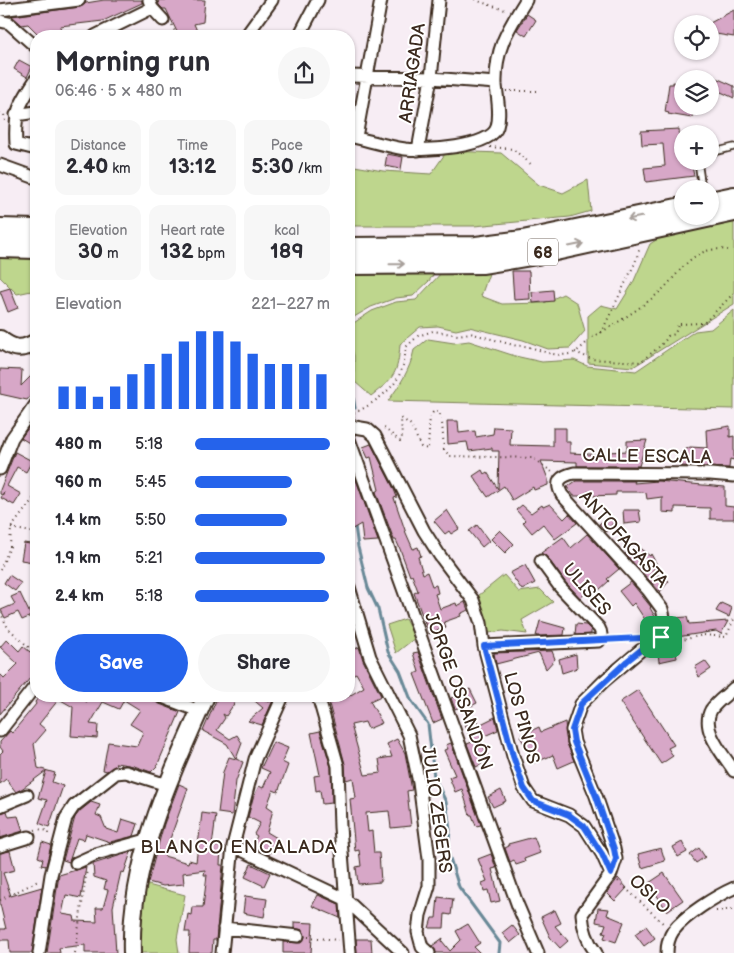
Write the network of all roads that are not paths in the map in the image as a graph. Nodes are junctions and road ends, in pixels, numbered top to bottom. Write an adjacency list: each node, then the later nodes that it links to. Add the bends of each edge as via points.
1 (79, 0): 8 (street, via 15,8)
2 (272, 0): 11 (street)
3 (318, 0): 12 (street)
4 (381, 0): 15 (street)
5 (439, 0): 16 (street, ARRIAGADA)
6 (526, 0): 17 (street, via 499,51)
7 (150, 4): 9 (street); 10 (street)
8 (1, 17): 13 (street)
9 (163, 20)
10 (105, 30)
11 (250, 30)
12 (302, 30)
13 (30, 42)
14 (355, 76): 15 (street)
15 (368, 76): 16 (street); 21 (street)
16 (431, 78): 17 (street); 25 (street, ARRIAGADA)
17 (496, 87): 25 (street, via 497,128 489,138 475,144)
18 (30, 88): 20 (street)
19 (30, 113): 20 (street)
20 (16, 115): 24 (street, via 16,144)
21 (355, 125)
22 (355, 137): 25 (street)
23 (734, 147): 26 (lane)
24 (30, 148)
25 (418, 150)
26 (719, 151)
27 (4, 167): 28 (street)
28 (30, 176)
29 (734, 197): 30 (highway)
30 (719, 200)
31 (674, 210): 37 (highway, 68, one-way to 37, via 523,241 476,247)
32 (734, 212): 38 (highway, 68, one-way to 32, via 483,263)
33 (0, 229): 34 (highway)
34 (30, 230)
35 (0, 246): 36 (highway)
36 (30, 248)
37 (355, 248)
38 (355, 264)
39 (0, 339): 40 (main road, via 11,348)
40 (30, 344)
41 (30, 412): 43 (street)
42 (357, 428): 50 (street, LOS PINOS, via 375,436 440,556 473,600)
43 (3, 449): 45 (street)
44 (355, 457): 77 (street, JORGE OSSANDÓN, via 518,906)
45 (0, 469)
46 (734, 476): 47 (street, CALLE ESCALA, via 574,473)
47 (560, 477): 66 (street, ANTOFAGASTA, via 558,486 562,495 648,590 662,609 667,629 657,642 642,649 581,704 572,730 614,849 616,859)
48 (541, 561): 50 (street, ULISES, via 560,587 599,628 602,635 598,641)
49 (355, 607): 76 (street, JULIO ZEGERS, via 370,657 409,735 429,859 429,886 418,932 422,947)
50 (484, 646): 66 (street, LOS PINOS, via 524,788 533,801 569,815 584,826)
51 (734, 688): 57 (street, via 711,710 709,718 709,729)
52 (30, 694): 56 (street)
53 (280, 702): 64 (street, via 255,759)
54 (320, 702): 68 (street, via 338,766)
55 (202, 704): 58 (main road)
56 (0, 731)
57 (734, 771)
58 (167, 785): 62 (main road); 72 (street, via 126,772 116,773 74,806 66,818 51,875)
59 (26, 795): 60 (street)
60 (0, 806)
61 (29, 837): 63 (street)
62 (150, 839): 65 (street); 73 (main road, via 134,900)
63 (0, 846)
64 (233, 846): 68 (street); 69 (street)
65 (76, 863)
66 (611, 874): 78 (street, via 582,914 588,943)
67 (734, 888): 79 (street, via 685,919 672,932)
68 (345, 899): 71 (street); 75 (street)
69 (224, 928): 70 (street); 74 (street)
70 (298, 936)
71 (350, 947)
72 (39, 953)
73 (132, 953)
74 (222, 953)
75 (403, 953)
76 (429, 953)
77 (538, 953)
78 (596, 953)
79 (667, 953)

